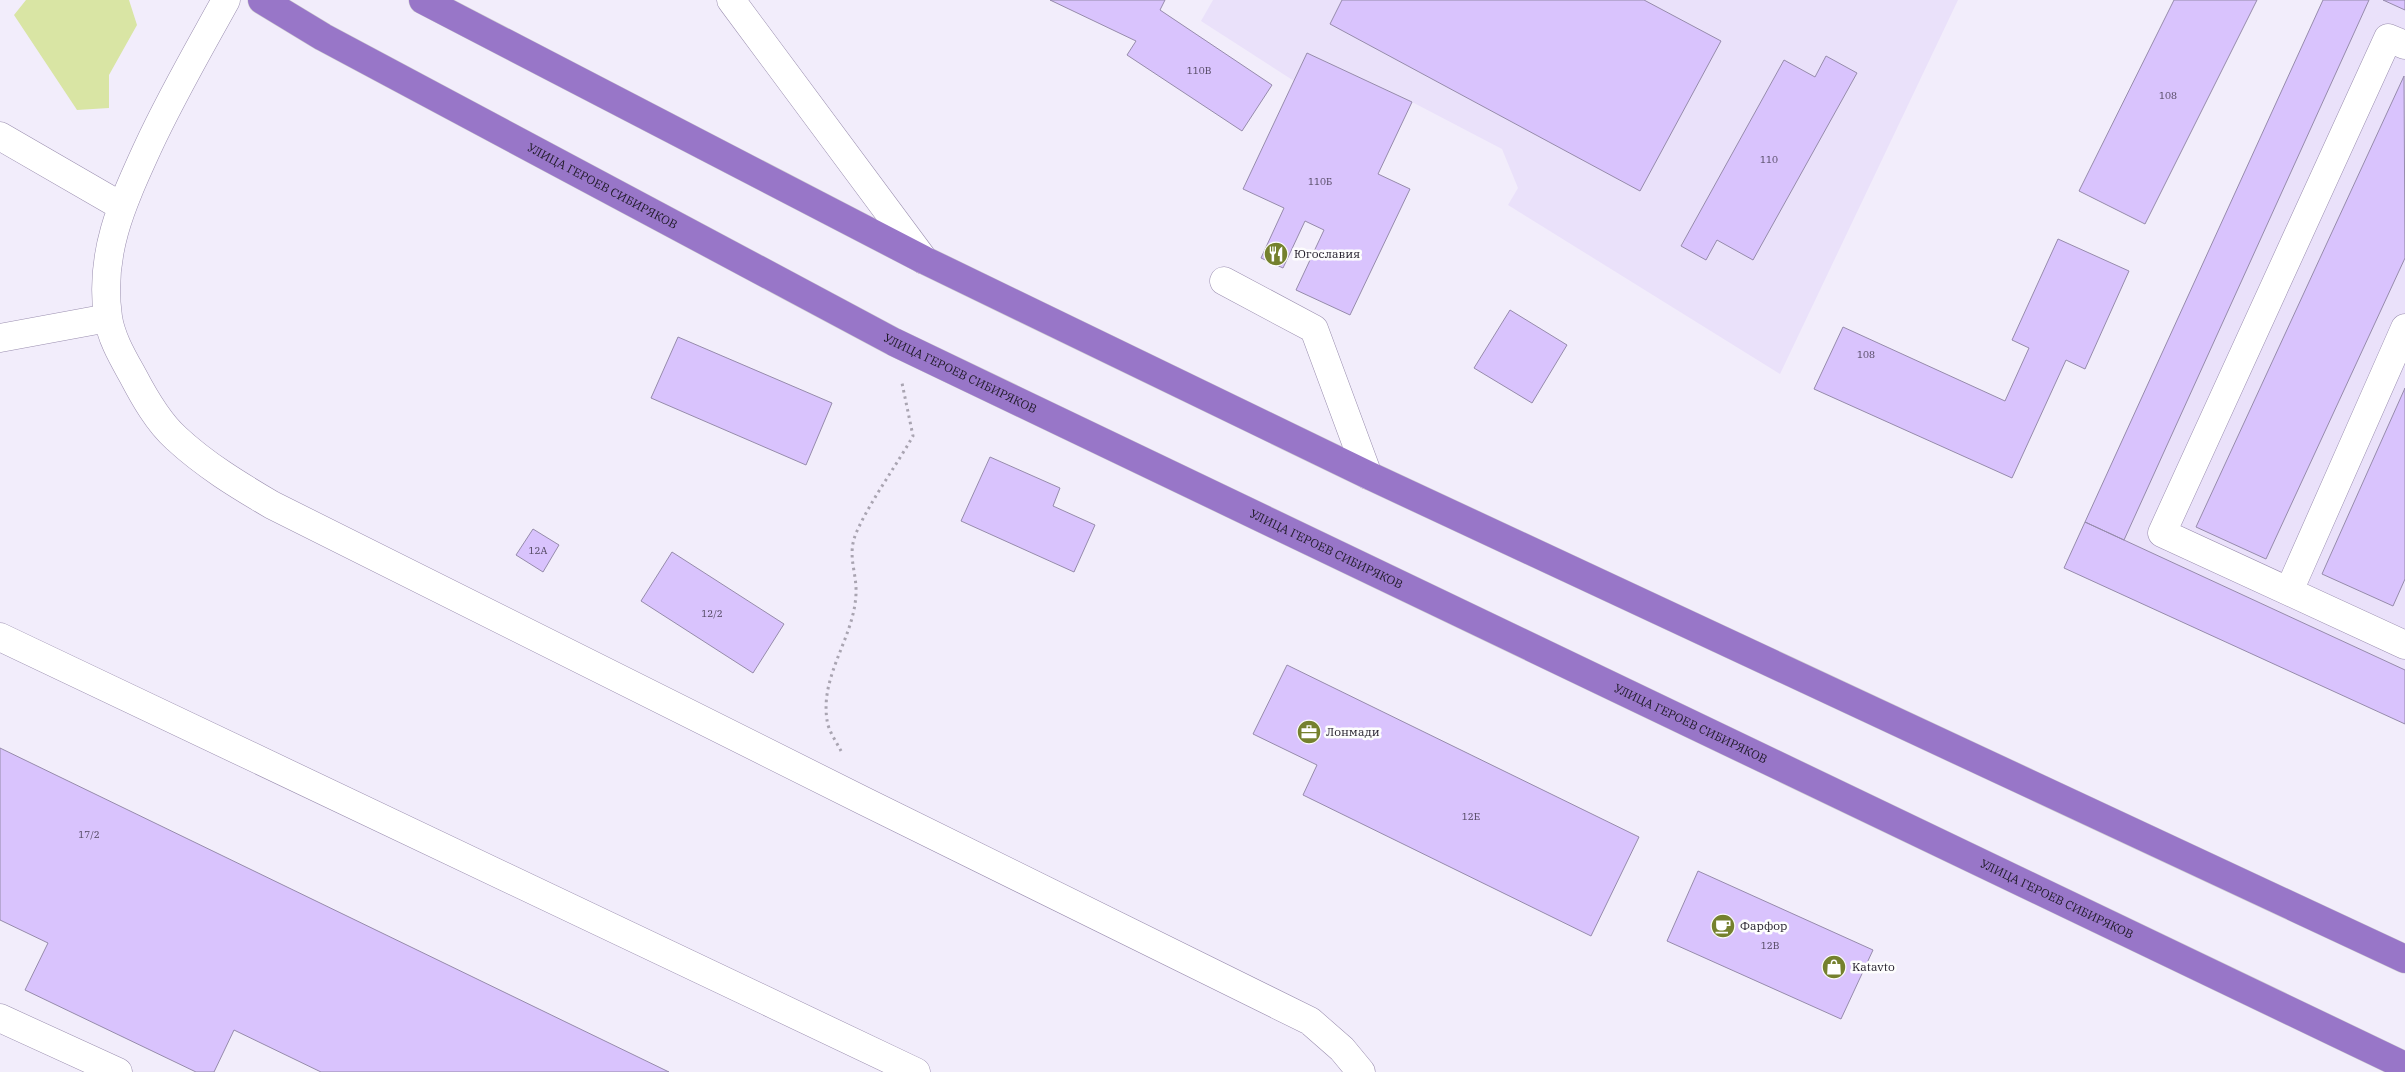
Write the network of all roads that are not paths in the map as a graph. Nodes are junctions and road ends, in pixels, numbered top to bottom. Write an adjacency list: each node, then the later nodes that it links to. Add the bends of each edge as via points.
1 (226, 0): 7 (street, via 167,106)
2 (262, 0): 19 (highway, УЛИЦА ГЕРОЕВ СИБИРЯКОВ, via 323,37 894,342)
3 (423, 0): 8 (highway)
4 (731, 0): 8 (street)
5 (2405, 45): 14 (street, via 2388,38 2162,533)
6 (0, 136): 7 (street)
7 (120, 206): 10 (street, via 110,241 106,274)
8 (924, 260): 13 (highway)
9 (1224, 281): 13 (street, via 1314,329)
10 (108, 318): 12 (street); 22 (street, via 120,353 143,396 174,437 215,471 272,505 1310,1021 1342,1049)
11 (2405, 328): 14 (street)
12 (0, 338)
13 (1368, 475): 17 (highway)
14 (2289, 591): 16 (street)
15 (0, 637): 21 (street)
16 (2405, 645)
17 (2405, 959)
18 (0, 1018): 20 (street)
19 (2405, 1066)
20 (118, 1072)
21 (916, 1072)
22 (1361, 1072)

